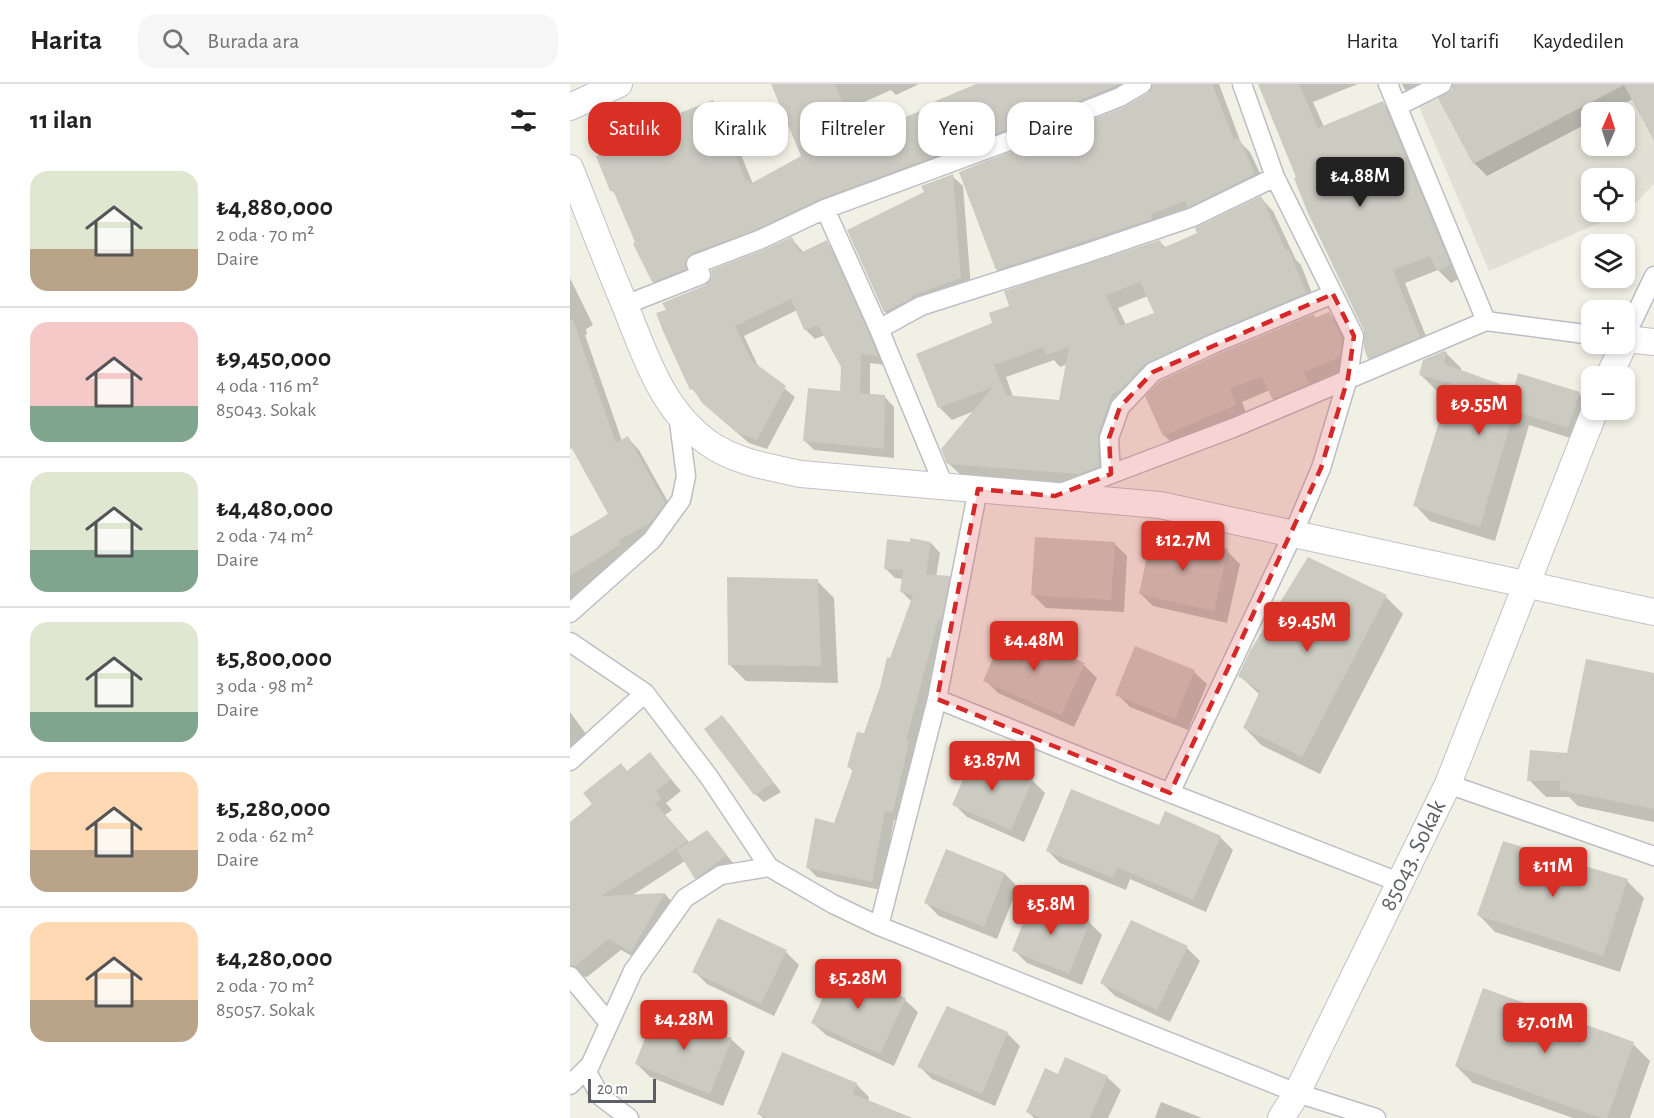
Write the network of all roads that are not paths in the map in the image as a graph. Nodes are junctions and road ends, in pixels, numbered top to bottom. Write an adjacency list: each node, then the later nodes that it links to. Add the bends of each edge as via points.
1 (619, 84): 7 (main road)
2 (1142, 84): 10 (street, via 1120,97)
3 (1242, 84): 9 (street)
4 (1388, 84): 6 (street)
5 (1442, 84): 6 (street)
6 (1398, 106): 15 (street)
7 (570, 107)
8 (570, 168): 13 (main road)
9 (1275, 177): 12 (street); 16 (street, via 1192,217 921,306)
10 (825, 209): 13 (street, via 696,264 701,275); 16 (street)
11 (1654, 276): 14 (street)
12 (1333, 294): 20 (street, via 1354,336); 23 (street, via 1153,372 1120,407 1109,438)
13 (624, 305): 21 (main road, via 654,380)
14 (1635, 317)
15 (1486, 321): 17 (street); 20 (street)
16 (879, 329): 24 (street)
17 (1581, 334)
18 (1635, 341): 19 (main road)
19 (1654, 342)
20 (1348, 378): 23 (street, via 1233,428); 27 (street, via 1321,468)
21 (678, 414): 24 (main road, via 706,441 756,464 801,474); 30 (street, via 686,476 681,500 652,540)
22 (1591, 420): 28 (main road, 85043. Sokak)
23 (1111, 474): 26 (street)
24 (944, 486): 25 (main road)
25 (978, 489): 26 (main road); 33 (street)
26 (1055, 496): 27 (main road, via 1160,505)
27 (1293, 534): 28 (main road); 36 (street)
28 (1527, 585): 29 (main road); 35 (main road, 85043. Sokak)
29 (1654, 612)
30 (570, 613)
31 (570, 642): 32 (street)
32 (645, 693): 34 (street); 38 (street, via 709,777)
33 (938, 699): 36 (street); 40 (street)
34 (570, 760)
35 (1448, 784): 37 (street); 39 (main road, 85043. Sokak)
36 (1170, 793): 39 (street)
37 (1654, 856)
38 (769, 867): 40 (street); 42 (street, via 721,875 685,898 633,971)
39 (1401, 883): 45 (main road, 85043. Sokak)
40 (879, 926): 45 (street)
41 (570, 976): 42 (street)
42 (609, 1023): 43 (street)
43 (591, 1064): 44 (street); 46 (street, via 587,1072 600,1096)
44 (570, 1085)
45 (1297, 1093): 47 (main road, 85043. Sokak); 48 (street)
46 (629, 1118)
47 (1281, 1118)
48 (1376, 1118)

